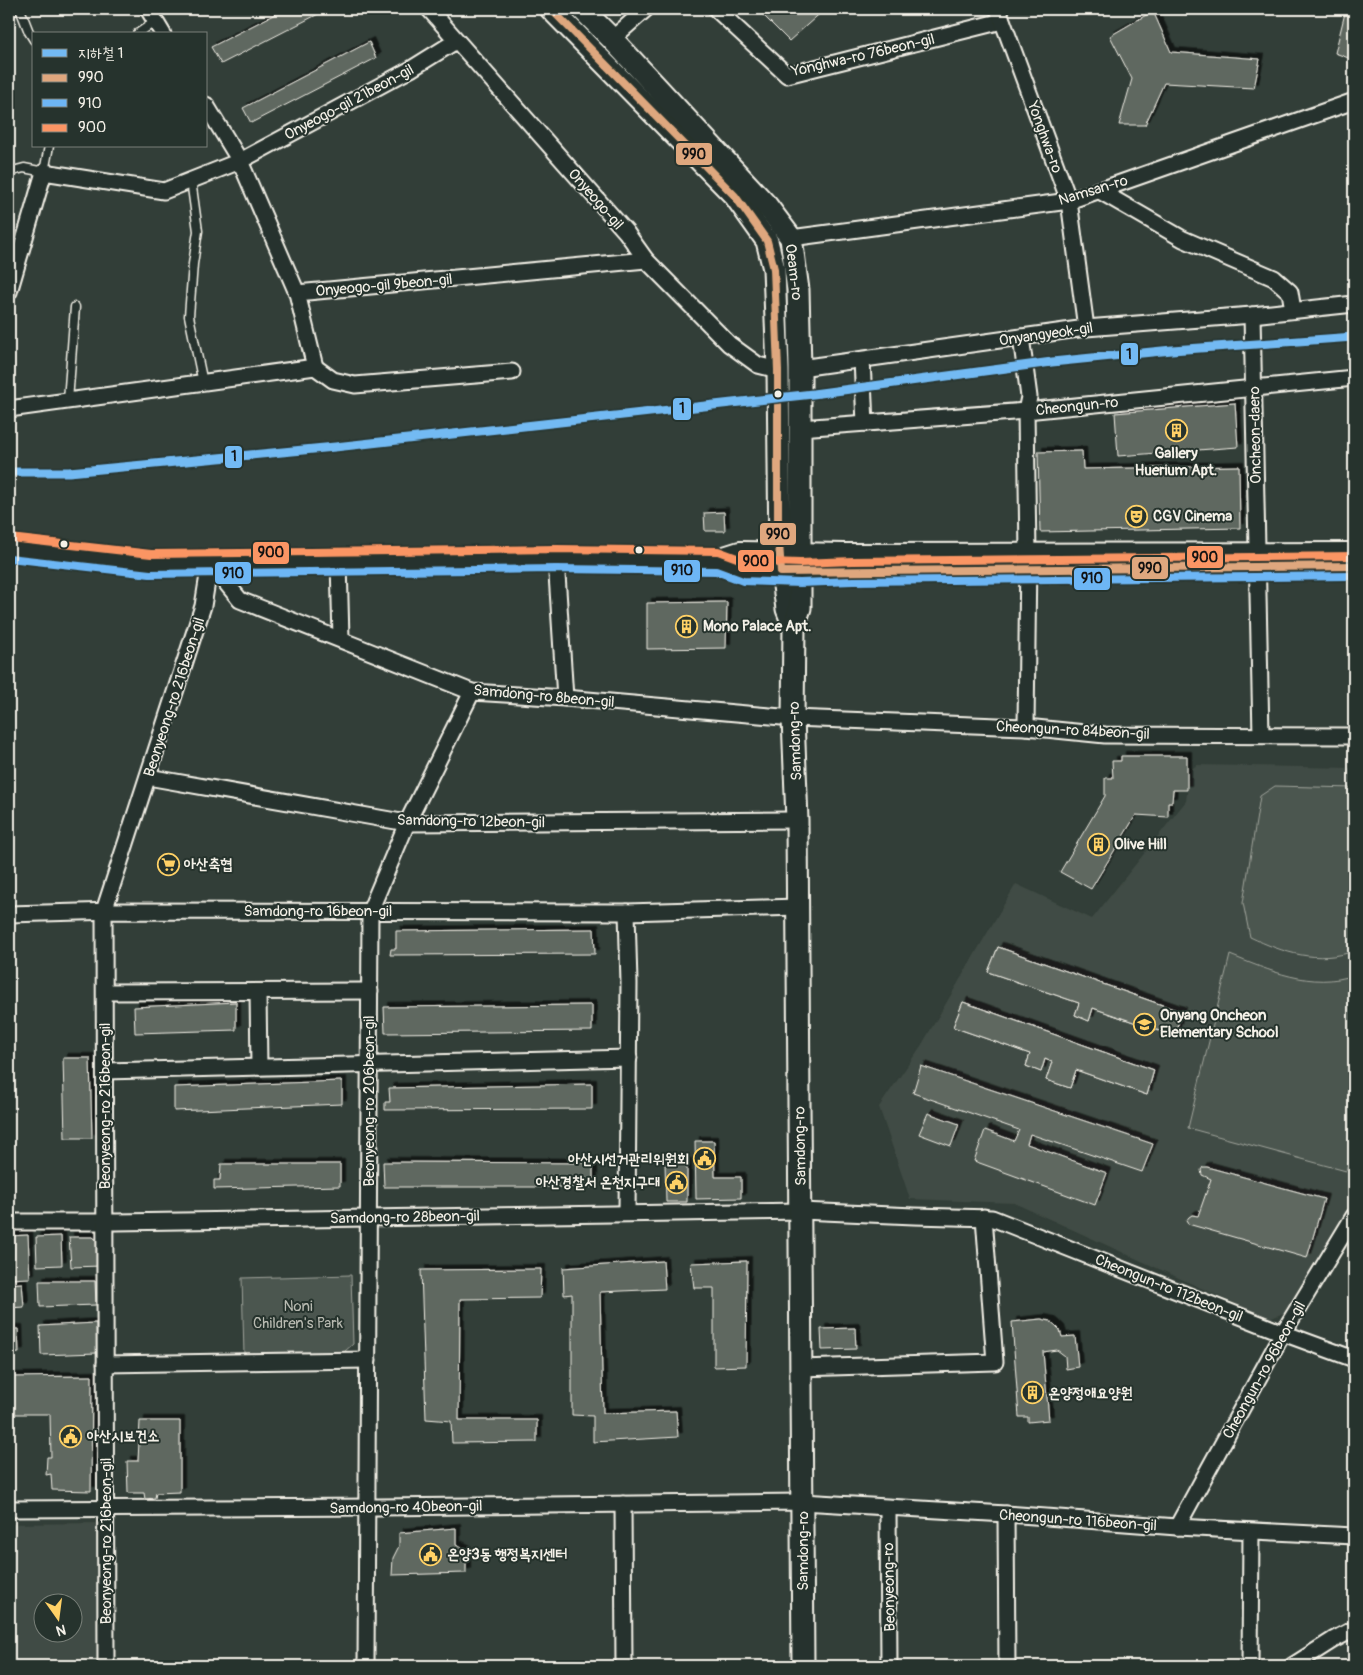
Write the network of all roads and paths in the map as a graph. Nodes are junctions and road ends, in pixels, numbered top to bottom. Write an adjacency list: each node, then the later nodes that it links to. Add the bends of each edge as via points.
1 (20, 9): 10 (lane)
2 (429, 9): 12 (street, Onyeogo-gil)
3 (551, 9): 35 (main road, Oeam-ro, via 735,196 767,240 774,269)
4 (582, 9): 11 (main road, Oeam-ro)
5 (646, 9): 11 (street)
6 (716, 9): 7 (street, Yonghwa-ro 76beon-gil, via 787,75)
7 (1000, 15): 21 (street, Yonghwa-ro)
8 (156, 21): 9 (lane)
9 (140, 32)
10 (32, 37)
11 (612, 39): 22 (main road, Oeam-ro, via 767,206)
12 (456, 41): 16 (street, Onyeogo-gil 21beon-gil, via 411,69); 23 (street, Onyeogo-gil, via 626,232)
13 (1354, 101): 20 (street, Namsan-ro)
14 (208, 108): 16 (street)
15 (49, 148): 18 (lane)
16 (240, 161): 19 (street, Onyeogo-gil 21beon-gil); 25 (street)
17 (9, 172): 18 (lane, via 24,168)
18 (44, 172): 19 (street, Onyeogo-gil 21beon-gil, via 164,191); 24 (street)
19 (192, 180): 38 (lane, via 198,230 189,316)
20 (1098, 190): 21 (street, Namsan-ro); 28 (street, via 1183,239 1274,278 1290,292)
21 (1069, 201): 22 (street, Namsan-ro); 30 (street, Yonghwa-ro)
22 (791, 238): 34 (main road, Oeam-ro, via 798,290)
23 (646, 260): 25 (street, Onyeogo-gil 9beon-gil); 35 (street, Onyeogo-gil, via 729,344 758,365)
24 (9, 292)
25 (297, 293): 33 (street, Onyeogo-gil 9beon-gil)
26 (1354, 304): 28 (street, Onyangyeok-gil)
27 (75, 307): 40 (lane)
28 (1293, 310): 29 (street, Onyangyeok-gil)
29 (1252, 315): 30 (street, Onyangyeok-gil); 39 (street, Oncheon-daero)
30 (1086, 328): 31 (street, Onyangyeok-gil)
31 (1021, 337): 32 (street, Onyangyeok-gil); 42 (street, via 1029,397)
32 (862, 360): 34 (street, Onyangyeok-gil); 43 (street)
33 (316, 367): 36 (street, via 333,380 355,385); 38 (street)
34 (800, 368): 44 (main road, Oeam-ro)
35 (778, 370): 52 (main road, Oeam-ro, via 778,511)
36 (512, 372)
37 (1354, 378): 39 (street, Cheongun-ro)
38 (202, 383): 40 (street)
39 (1254, 388): 42 (street, Cheongun-ro); 48 (street, Oncheon-daero)
40 (68, 401): 41 (street)
41 (9, 409)
42 (1026, 411): 43 (street, Cheongun-ro); 50 (street)
43 (866, 423): 44 (street, Cheongun-ro)
44 (800, 428): 52 (main road, Oeam-ro)
45 (9, 548): 51 (main road, via 150,564)
46 (1354, 554): 48 (main road)
47 (556, 559): 49 (main road); 52 (main road, via 718,561 743,570); 56 (street)
48 (1258, 561): 50 (main road); 53 (main road); 59 (street, Oncheon-daero)
49 (339, 562): 51 (main road); 54 (street)
50 (1028, 562): 52 (main road); 58 (street)
51 (210, 563): 54 (street, Samdong-ro 8beon-gil, via 240,600); 61 (street, Beonyeong-ro 216beon-gil, via 203,606)
52 (790, 564): 57 (main road, Samdong-ro, via 787,609 794,626)
53 (1354, 566)
54 (341, 640): 55 (street, Samdong-ro 8beon-gil)
55 (472, 692): 56 (street, Samdong-ro 8beon-gil); 63 (street, Beonyeong-ro 206beon-gil)
56 (566, 698): 57 (street, Samdong-ro 8beon-gil)
57 (793, 718): 58 (street, Cheongun-ro 84beon-gil); 62 (main road, Samdong-ro)
58 (1026, 727): 59 (street, Cheongun-ro 84beon-gil, via 1105,735)
59 (1261, 735): 60 (street, Cheongun-ro 84beon-gil)
60 (1354, 736)
61 (148, 777): 63 (street, Samdong-ro 12beon-gil); 65 (street, Beonyeong-ro 216beon-gil)
62 (797, 820): 63 (street, Samdong-ro 12beon-gil); 64 (main road, Samdong-ro)
63 (407, 823): 66 (street, Beonyeong-ro 206beon-gil)
64 (798, 907): 67 (street, Samdong-ro 16beon-gil); 76 (main road, Samdong-ro)
65 (104, 911): 66 (street, Samdong-ro 16beon-gil); 68 (street, Samdong-ro 16beon-gil); 70 (street, Beonyeong-ro 216beon-gil)
66 (370, 911): 67 (street, Samdong-ro 16beon-gil); 69 (street, Beonyeong-ro 206beon-gil)
67 (627, 912): 72 (street)
68 (9, 914)
69 (370, 991): 71 (street); 73 (street, Beonyeong-ro 206beon-gil)
70 (105, 992): 71 (street); 75 (street, Beonyeong-ro 216beon-gil)
71 (258, 992): 74 (street)
72 (629, 1058): 73 (street); 77 (street)
73 (370, 1064): 74 (street); 79 (street, Beonyeong-ro 206beon-gil)
74 (259, 1067): 75 (street)
75 (105, 1071): 82 (street, Beonyeong-ro 216beon-gil)
76 (801, 1211): 77 (street, Samdong-ro 28beon-gil); 80 (street, Cheongun-ro 112beon-gil); 87 (main road, Samdong-ro)
77 (627, 1213): 79 (street, Samdong-ro 28beon-gil)
78 (1354, 1216): 83 (street, Cheongun-ro 96beon-gil)
79 (369, 1217): 82 (street, Samdong-ro 28beon-gil); 85 (street, Beonyeong-ro 206beon-gil)
80 (984, 1218): 83 (street, Cheongun-ro 112beon-gil, via 992,1218); 87 (street, via 995,1362)
81 (9, 1222): 82 (street, Samdong-ro 28beon-gil)
82 (105, 1222): 86 (street, Beonyeong-ro 216beon-gil)
83 (1283, 1333): 84 (street, Cheongun-ro 112beon-gil); 95 (street, Cheongun-ro 96beon-gil)
84 (1354, 1359)
85 (368, 1360): 86 (street); 90 (street, Beonyeong-ro 206beon-gil)
86 (105, 1364): 93 (street, Beonyeong-ro 216beon-gil)
87 (800, 1368): 88 (main road, Samdong-ro)
88 (802, 1502): 89 (street, Samdong-ro 40beon-gil); 91 (street, Cheongun-ro 116beon-gil); 102 (main road, Samdong-ro)
89 (623, 1504): 90 (street, Samdong-ro 40beon-gil); 101 (street)
90 (367, 1508): 93 (street, Samdong-ro 40beon-gil); 100 (street, Beonyeong-ro 206beon-gil)
91 (888, 1508): 94 (street, Cheongun-ro 116beon-gil); 103 (street, Beonyeong-ro)
92 (9, 1509): 93 (street, Samdong-ro 40beon-gil)
93 (106, 1509): 99 (street, Beonyeong-ro 216beon-gil)
94 (1006, 1514): 95 (street, Cheongun-ro 116beon-gil); 104 (street)
95 (1177, 1527): 96 (street, Cheongun-ro 116beon-gil)
96 (1251, 1532): 97 (street, Cheongun-ro 116beon-gil); 105 (street)
97 (1354, 1536)
98 (1354, 1629): 106 (street)
99 (106, 1666)
100 (366, 1666)
101 (624, 1666)
102 (803, 1666)
103 (890, 1666)
104 (1007, 1666)
105 (1250, 1666)
106 (1292, 1666)

